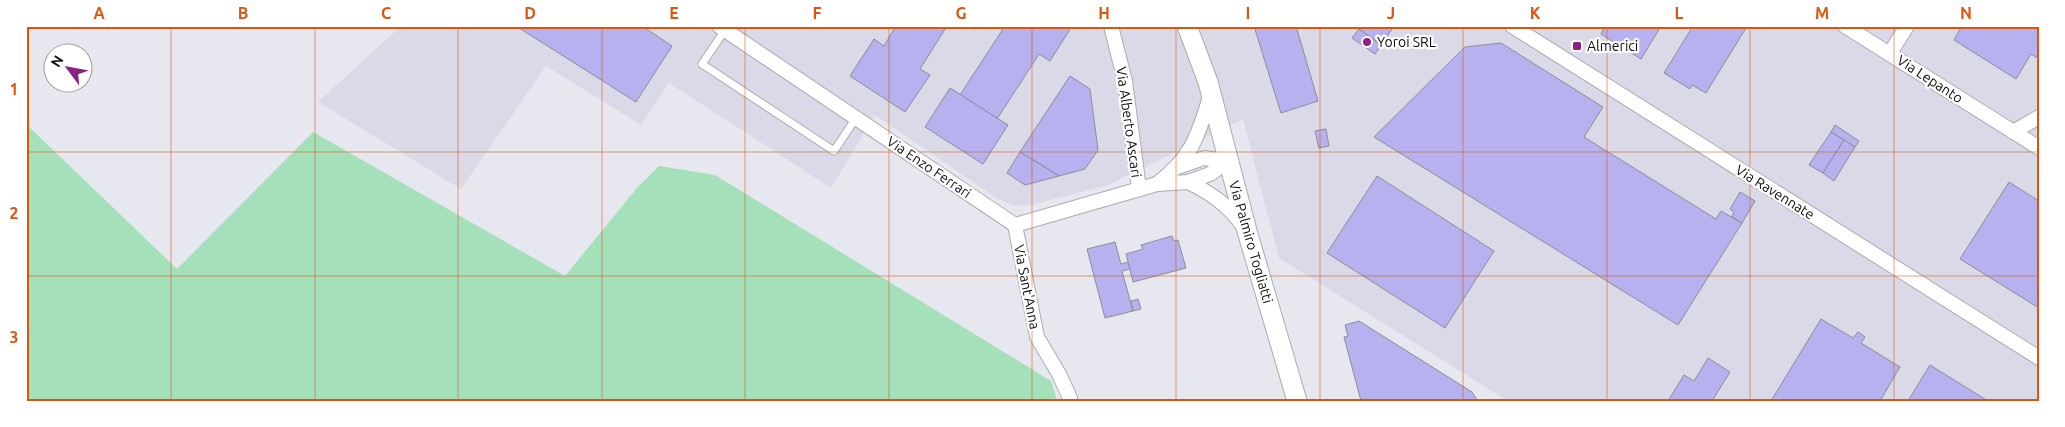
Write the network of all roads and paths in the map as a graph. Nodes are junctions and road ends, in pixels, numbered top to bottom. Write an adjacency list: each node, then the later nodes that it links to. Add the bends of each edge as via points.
1 (1111, 26): 18 (street, Via Alberto Ascari, via 1125,81)
2 (1187, 26): 9 (main road, Via Palmiro Togliatti)
3 (1193, 26): 9 (street, Via Palmiro Togliatti)
4 (1512, 26): 21 (street, Via Ravennate)
5 (1845, 26): 8 (street, Via Lepanto)
6 (1907, 26): 8 (street)
7 (722, 28): 11 (street, Via Enzo Ferrari); 11 (lane, via 702,64 718,75 834,152)
8 (1890, 53): 12 (street, Via Lepanto)
9 (1209, 88): 14 (main road, Via Palmiro Togliatti); 15 (street, via 1200,129)
10 (2039, 117): 12 (street)
11 (857, 118): 19 (street, Via Enzo Ferrari)
12 (2013, 132): 13 (street, Via Lepanto)
13 (2039, 148)
14 (1228, 161): 15 (street, via 1204,158); 16 (street, via 1210,174); 20 (main road, Via Palmiro Togliatti)
15 (1177, 168): 17 (street)
16 (1188, 182): 17 (street); 20 (street, via 1220,201)
17 (1157, 184): 18 (street)
18 (1139, 189): 19 (street)
19 (1014, 225): 22 (street, Via Sant'Anna, via 1037,337)
20 (1247, 231): 23 (main road, Via Palmiro Togliatti)
21 (2039, 358)
22 (1069, 401)
23 (1297, 401)

